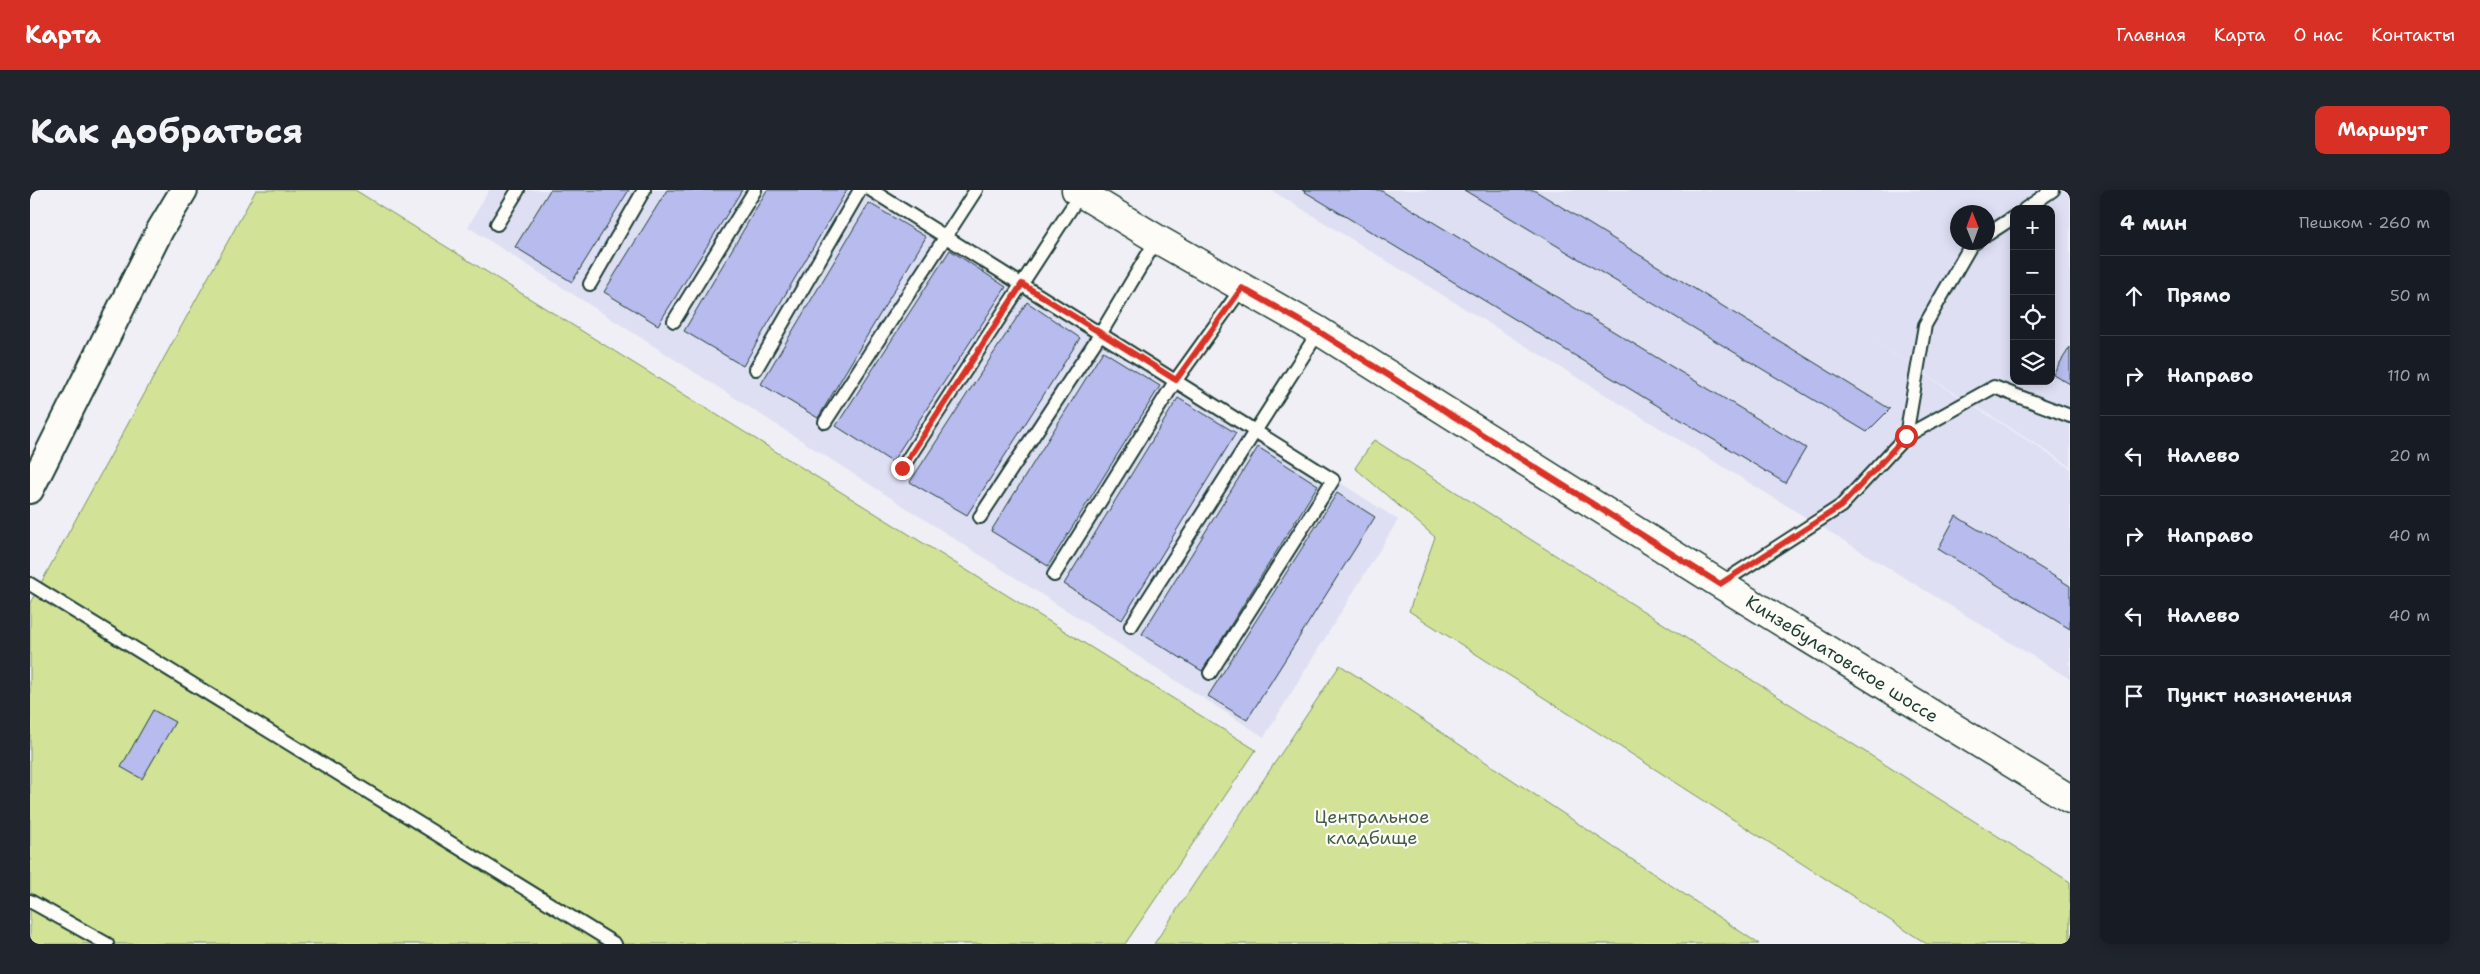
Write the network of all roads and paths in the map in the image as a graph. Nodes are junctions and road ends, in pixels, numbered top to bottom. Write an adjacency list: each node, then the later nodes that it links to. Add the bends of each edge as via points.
1 (184, 190): 30 (street, via 160,230)
2 (518, 190): 12 (lane)
3 (644, 190): 17 (lane)
4 (755, 190): 20 (lane)
5 (860, 190): 23 (lane)
6 (871, 190): 14 (lane)
7 (976, 190): 14 (lane)
8 (2053, 190): 10 (lane)
9 (1078, 191): 15 (main road, Кинзебулатовское шоссе); 18 (lane)
10 (2031, 205)
11 (2010, 219): 13 (lane)
12 (497, 224)
13 (1995, 229)
14 (944, 236): 18 (lane); 26 (lane)
15 (1157, 240): 19 (main road, Кинзебулатовское шоссе); 22 (lane)
16 (1969, 250): 28 (lane, via 1925,326)
17 (590, 284)
18 (1022, 284): 22 (lane); 29 (lane)
19 (1242, 288): 21 (main road, Кинзебулатовское шоссе); 24 (lane)
20 (674, 321)
21 (1318, 331): 27 (lane); 34 (main road, Кинзебулатовское шоссе)
22 (1101, 333): 24 (lane); 31 (lane)
23 (756, 369)
24 (1176, 380): 27 (lane); 32 (lane)
25 (2070, 416): 28 (lane, via 1994,387)
26 (825, 422)
27 (1255, 431): 35 (lane); 36 (lane, via 1332,480)
28 (1906, 436): 34 (lane, via 1841,506)
29 (902, 468)
30 (30, 490)
31 (980, 517)
32 (1054, 574)
33 (30, 584): 40 (lane)
34 (1720, 584): 37 (main road, Кинзебулатовское шоссе)
35 (1131, 626)
36 (1210, 673)
37 (2070, 799)
38 (30, 901): 39 (lane)
39 (107, 944)
40 (615, 944)

